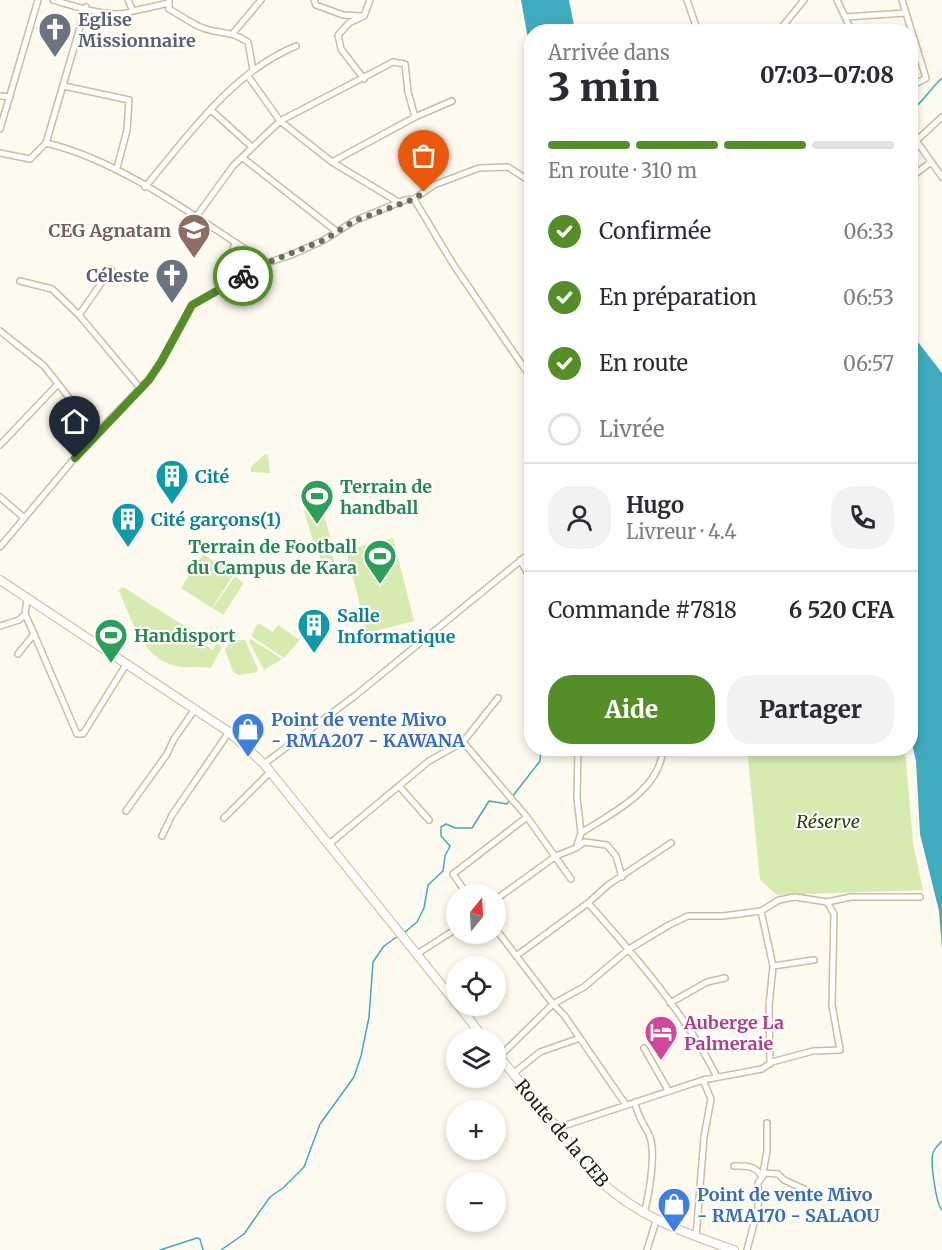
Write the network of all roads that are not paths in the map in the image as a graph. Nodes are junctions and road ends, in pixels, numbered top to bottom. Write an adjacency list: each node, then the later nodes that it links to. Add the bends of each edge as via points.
1 (38, 0): 30 (street)
2 (53, 0): 12 (street)
3 (128, 0): 13 (street)
4 (261, 0): 21 (street)
5 (314, 0): 15 (street, via 316,5 343,15)
6 (370, 0): 15 (street)
7 (687, 0): 17 (street)
8 (804, 0): 18 (street)
9 (837, 0): 16 (street)
10 (902, 0): 14 (street)
11 (169, 2): 13 (street); 21 (street, via 169,9 201,28)
12 (86, 8): 13 (street, via 104,14 124,15); 28 (street)
13 (133, 11)
14 (906, 14): 16 (street); 20 (street)
15 (364, 16): 26 (street, via 338,34 341,49)
16 (845, 17): 19 (street)
17 (695, 24)
18 (784, 24)
19 (848, 24)
20 (909, 24)
21 (234, 32): 24 (street, via 248,42)
22 (296, 46): 24 (street)
23 (918, 52): 27 (street, via 926,78)
24 (253, 70): 25 (street)
25 (248, 76): 32 (street); 35 (street)
26 (364, 80): 33 (street, via 393,62 405,64); 35 (street, via 320,98)
27 (918, 82)
28 (64, 86): 39 (street); 45 (street, via 129,100)
29 (0, 96): 30 (street)
30 (10, 97): 36 (street)
31 (452, 101): 33 (street)
32 (211, 110): 40 (street); 49 (street)
33 (415, 117): 43 (street)
34 (942, 117): 37 (street)
35 (280, 121): 40 (street); 43 (street)
36 (0, 129)
37 (918, 139)
38 (918, 142): 44 (street)
39 (46, 143): 41 (street, via 30,159); 45 (street, via 72,149)
40 (252, 147): 42 (street)
41 (0, 153)
42 (243, 158): 52 (street, via 232,166); 53 (street)
43 (332, 162): 51 (street)
44 (931, 162): 46 (street); 48 (street)
45 (120, 171): 49 (street)
46 (918, 172)
47 (524, 177): 50 (street, via 508,167 479,168 434,185)
48 (942, 177)
49 (145, 187): 52 (street)
50 (414, 199): 51 (street); 61 (street)
51 (400, 203): 53 (street)
52 (196, 217): 54 (street)
53 (336, 231): 55 (street, via 313,245)
54 (235, 243): 55 (street); 58 (street)
55 (267, 263): 58 (street)
56 (111, 269): 59 (street)
57 (20, 281): 59 (street, via 52,289)
58 (218, 290): 63 (street, via 192,305 161,362)
59 (79, 315): 63 (street)
60 (0, 331): 62 (street, via 38,360)
61 (524, 368)
62 (58, 384): 64 (street); 65 (street)
63 (141, 389): 64 (street)
64 (97, 433): 67 (street)
65 (0, 445)
66 (0, 497): 67 (street)
67 (23, 517): 68 (street)
68 (0, 548)
69 (524, 557): 70 (street)
70 (520, 560): 71 (street); 85 (street)
71 (524, 567)
72 (0, 580): 73 (main road)
73 (27, 600): 74 (street); 78 (main road)
74 (25, 614): 75 (street); 76 (street)
75 (0, 626)
76 (34, 634): 77 (street); 78 (street, via 77,734 83,734)
77 (18, 654)
78 (127, 663): 80 (main road)
79 (498, 698): 82 (street)
80 (195, 709): 81 (main road); 87 (street)
81 (229, 732): 85 (main road); 92 (street)
82 (463, 742): 86 (street, via 429,761); 88 (street)
83 (578, 756): 91 (street)
84 (663, 756): 91 (street, via 655,777)
85 (267, 768): 89 (street); 94 (main road)
86 (399, 786): 90 (street); 94 (street)
87 (126, 811)
88 (527, 817): 96 (street); 99 (street, via 453,874)
89 (224, 818)
90 (429, 820)
91 (581, 833): 95 (street)
92 (162, 836)
93 (671, 843): 97 (street)
94 (328, 845): 108 (main road)
95 (576, 848): 96 (street); 97 (street, via 584,842 608,845)
96 (556, 856): 98 (street); 100 (street)
97 (622, 877): 103 (street)
98 (571, 879)
99 (460, 884)
100 (506, 892)
101 (920, 897): 102 (street, via 851,897)
102 (827, 902): 104 (street, via 795,897 779,900); 122 (street, via 834,914 832,1005 840,1050 813,1051)
103 (588, 903): 107 (street); 109 (street)
104 (761, 911): 107 (street, via 688,916); 111 (street)
105 (446, 935): 108 (street)
106 (506, 943): 109 (street)
107 (629, 949): 114 (street); 115 (street, via 584,987)
108 (417, 954): 113 (main road)
109 (516, 956): 115 (street)
110 (814, 960): 111 (street)
111 (773, 966): 122 (street)
112 (725, 978): 114 (street, via 707,982)
113 (446, 990)
114 (670, 1003): 124 (street, via 703,1048)
115 (553, 1004): 118 (street); 119 (street)
116 (467, 1016): 117 (main road)
117 (476, 1028)
118 (580, 1038): 123 (street, via 540,1052); 128 (street)
119 (506, 1046)
120 (644, 1048): 126 (street)
121 (506, 1064): 123 (main road, Route de la CEB)
122 (770, 1064): 124 (street)
123 (514, 1073): 130 (main road, Route de la CEB)
124 (717, 1077): 125 (street)
125 (703, 1080): 126 (street); 136 (street, via 711,1099)
126 (668, 1090): 127 (street)
127 (635, 1102): 128 (street); 134 (street, via 651,1145)
128 (626, 1105): 130 (street)
129 (767, 1123): 132 (street)
130 (557, 1128): 134 (main road, Route de la CEB, via 598,1179)
131 (734, 1166): 132 (street, via 752,1167)
132 (762, 1177): 133 (street, via 765,1173 778,1174); 140 (street)
133 (804, 1189)
134 (644, 1214): 135 (main road, Route de la CEB)
135 (656, 1221): 136 (main road, Route de la CEB); 138 (street)
136 (696, 1237): 137 (main road, Route de la CEB)
137 (711, 1246): 139 (main road, Route de la CEB)
138 (646, 1250)
139 (734, 1250)
140 (747, 1250)

